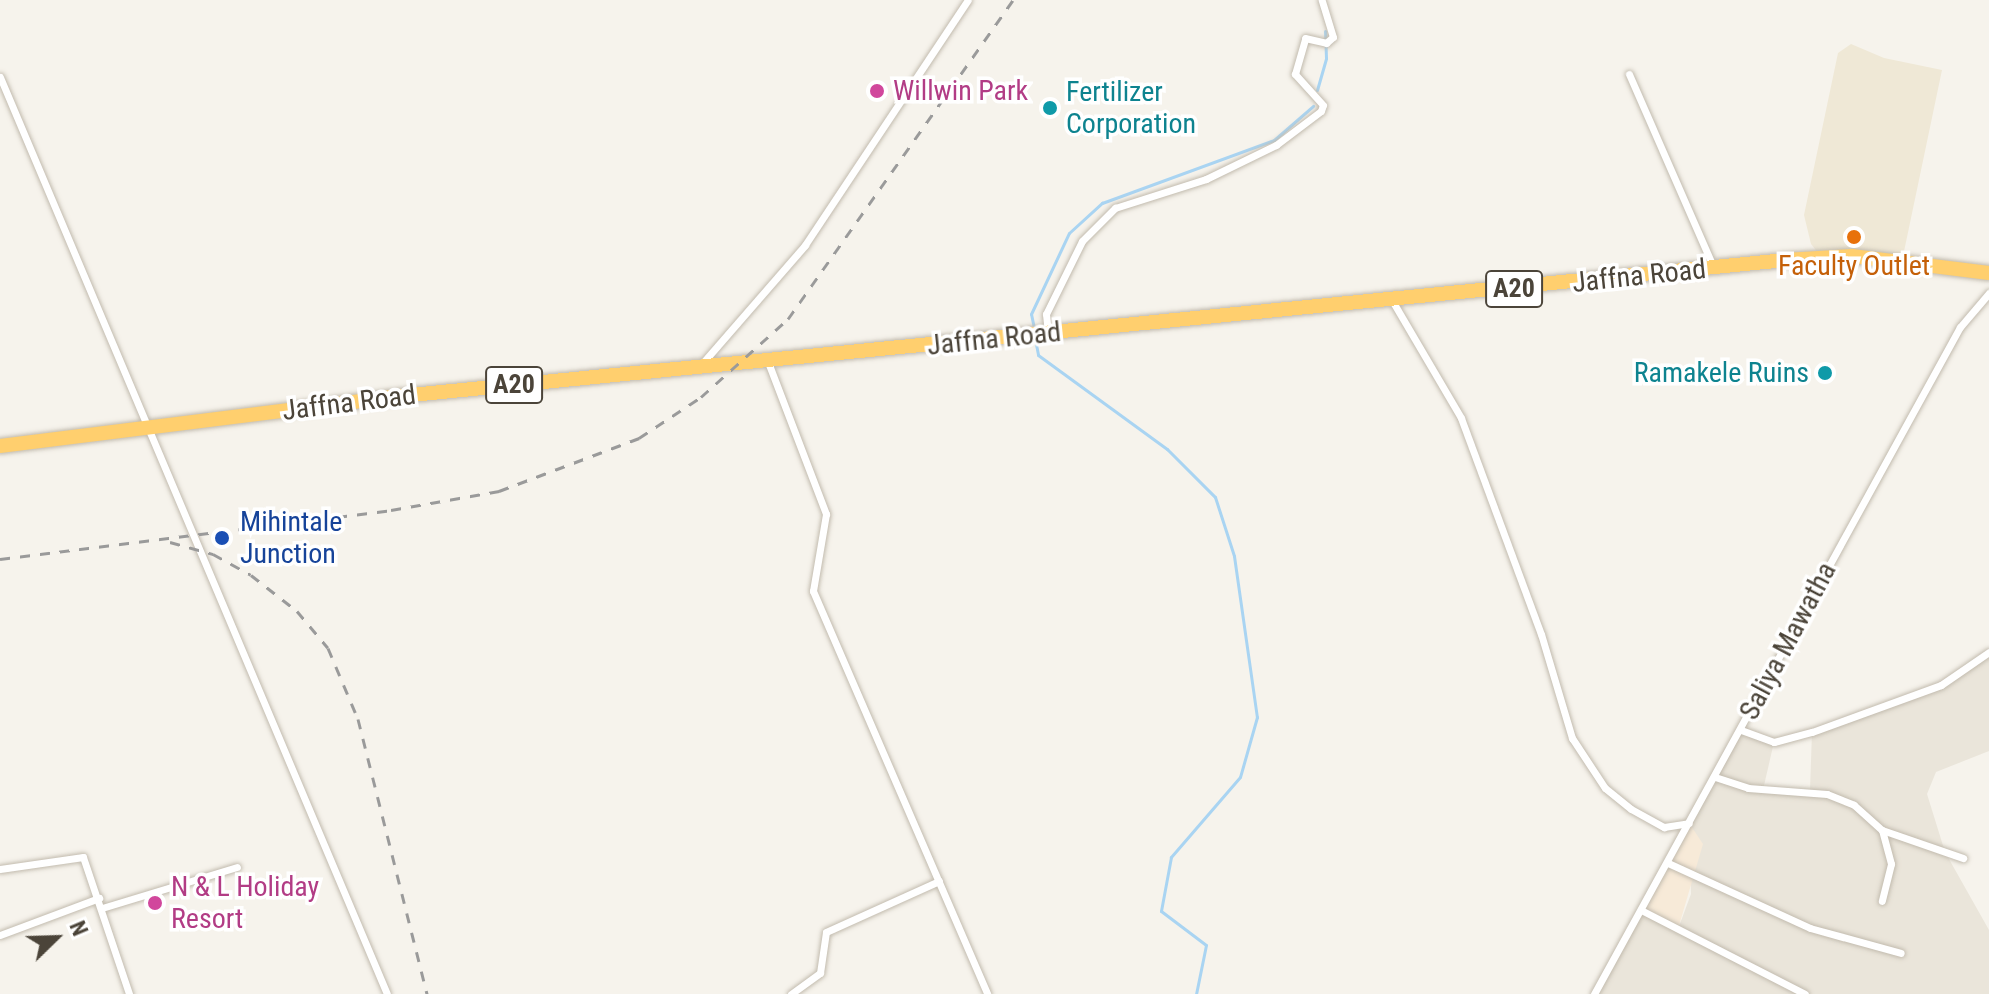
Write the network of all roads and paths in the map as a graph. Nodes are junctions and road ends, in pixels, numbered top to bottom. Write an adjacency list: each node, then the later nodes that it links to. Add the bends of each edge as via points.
1 (968, 0): 11 (street, via 805,245)
2 (1322, 0): 9 (street, via 1333,37 1322,42 1305,38 1295,74 1323,105 1321,111 1276,145 1206,179 1115,208 1082,241)
3 (1629, 74): 5 (street)
4 (0, 77): 12 (street)
5 (1714, 268): 6 (highway, Jaffna Road / A20, via 1852,256); 8 (highway, Jaffna Road / A20)
6 (1989, 273)
7 (1989, 293): 15 (street, Saliya Mawatha, via 1960,327)
8 (1393, 302): 9 (highway, Jaffna Road / A20); 17 (street, via 1461,418 1541,634 1572,738 1605,788 1631,809 1664,827)
9 (1038, 335): 10 (highway, Jaffna Road / A20)
10 (768, 362): 11 (highway, Jaffna Road / A20); 23 (street, via 826,514 813,591)
11 (699, 368): 12 (highway, Jaffna Road / A20)
12 (145, 426): 13 (highway, Jaffna Road / A20); 31 (street, via 196,534 230,630)
13 (0, 446)
14 (1989, 652): 15 (street, via 1941,685 1812,732 1774,742)
15 (1741, 730): 16 (street, Saliya Mawatha)
16 (1715, 777): 17 (street, Saliya Mawatha); 18 (street, via 1748,788 1827,794 1854,805)
17 (1689, 823): 20 (street, Saliya Mawatha)
18 (1882, 830): 19 (street); 25 (street, via 1891,864)
19 (1963, 858)
20 (1668, 863): 27 (street, Saliya Mawatha); 29 (street, via 1810,928)
21 (237, 867): 26 (street)
22 (0, 869): 24 (street, via 83,857)
23 (939, 881): 32 (street, via 826,932 820,973); 33 (street)
24 (99, 898): 26 (street); 28 (street)
25 (1882, 901)
26 (102, 908): 30 (street)
27 (1641, 910): 34 (street, Saliya Mawatha); 35 (street)
28 (0, 935)
29 (1901, 953)
30 (129, 994)
31 (387, 994)
32 (791, 994)
33 (987, 994)
34 (1595, 994)
35 (1805, 994)

